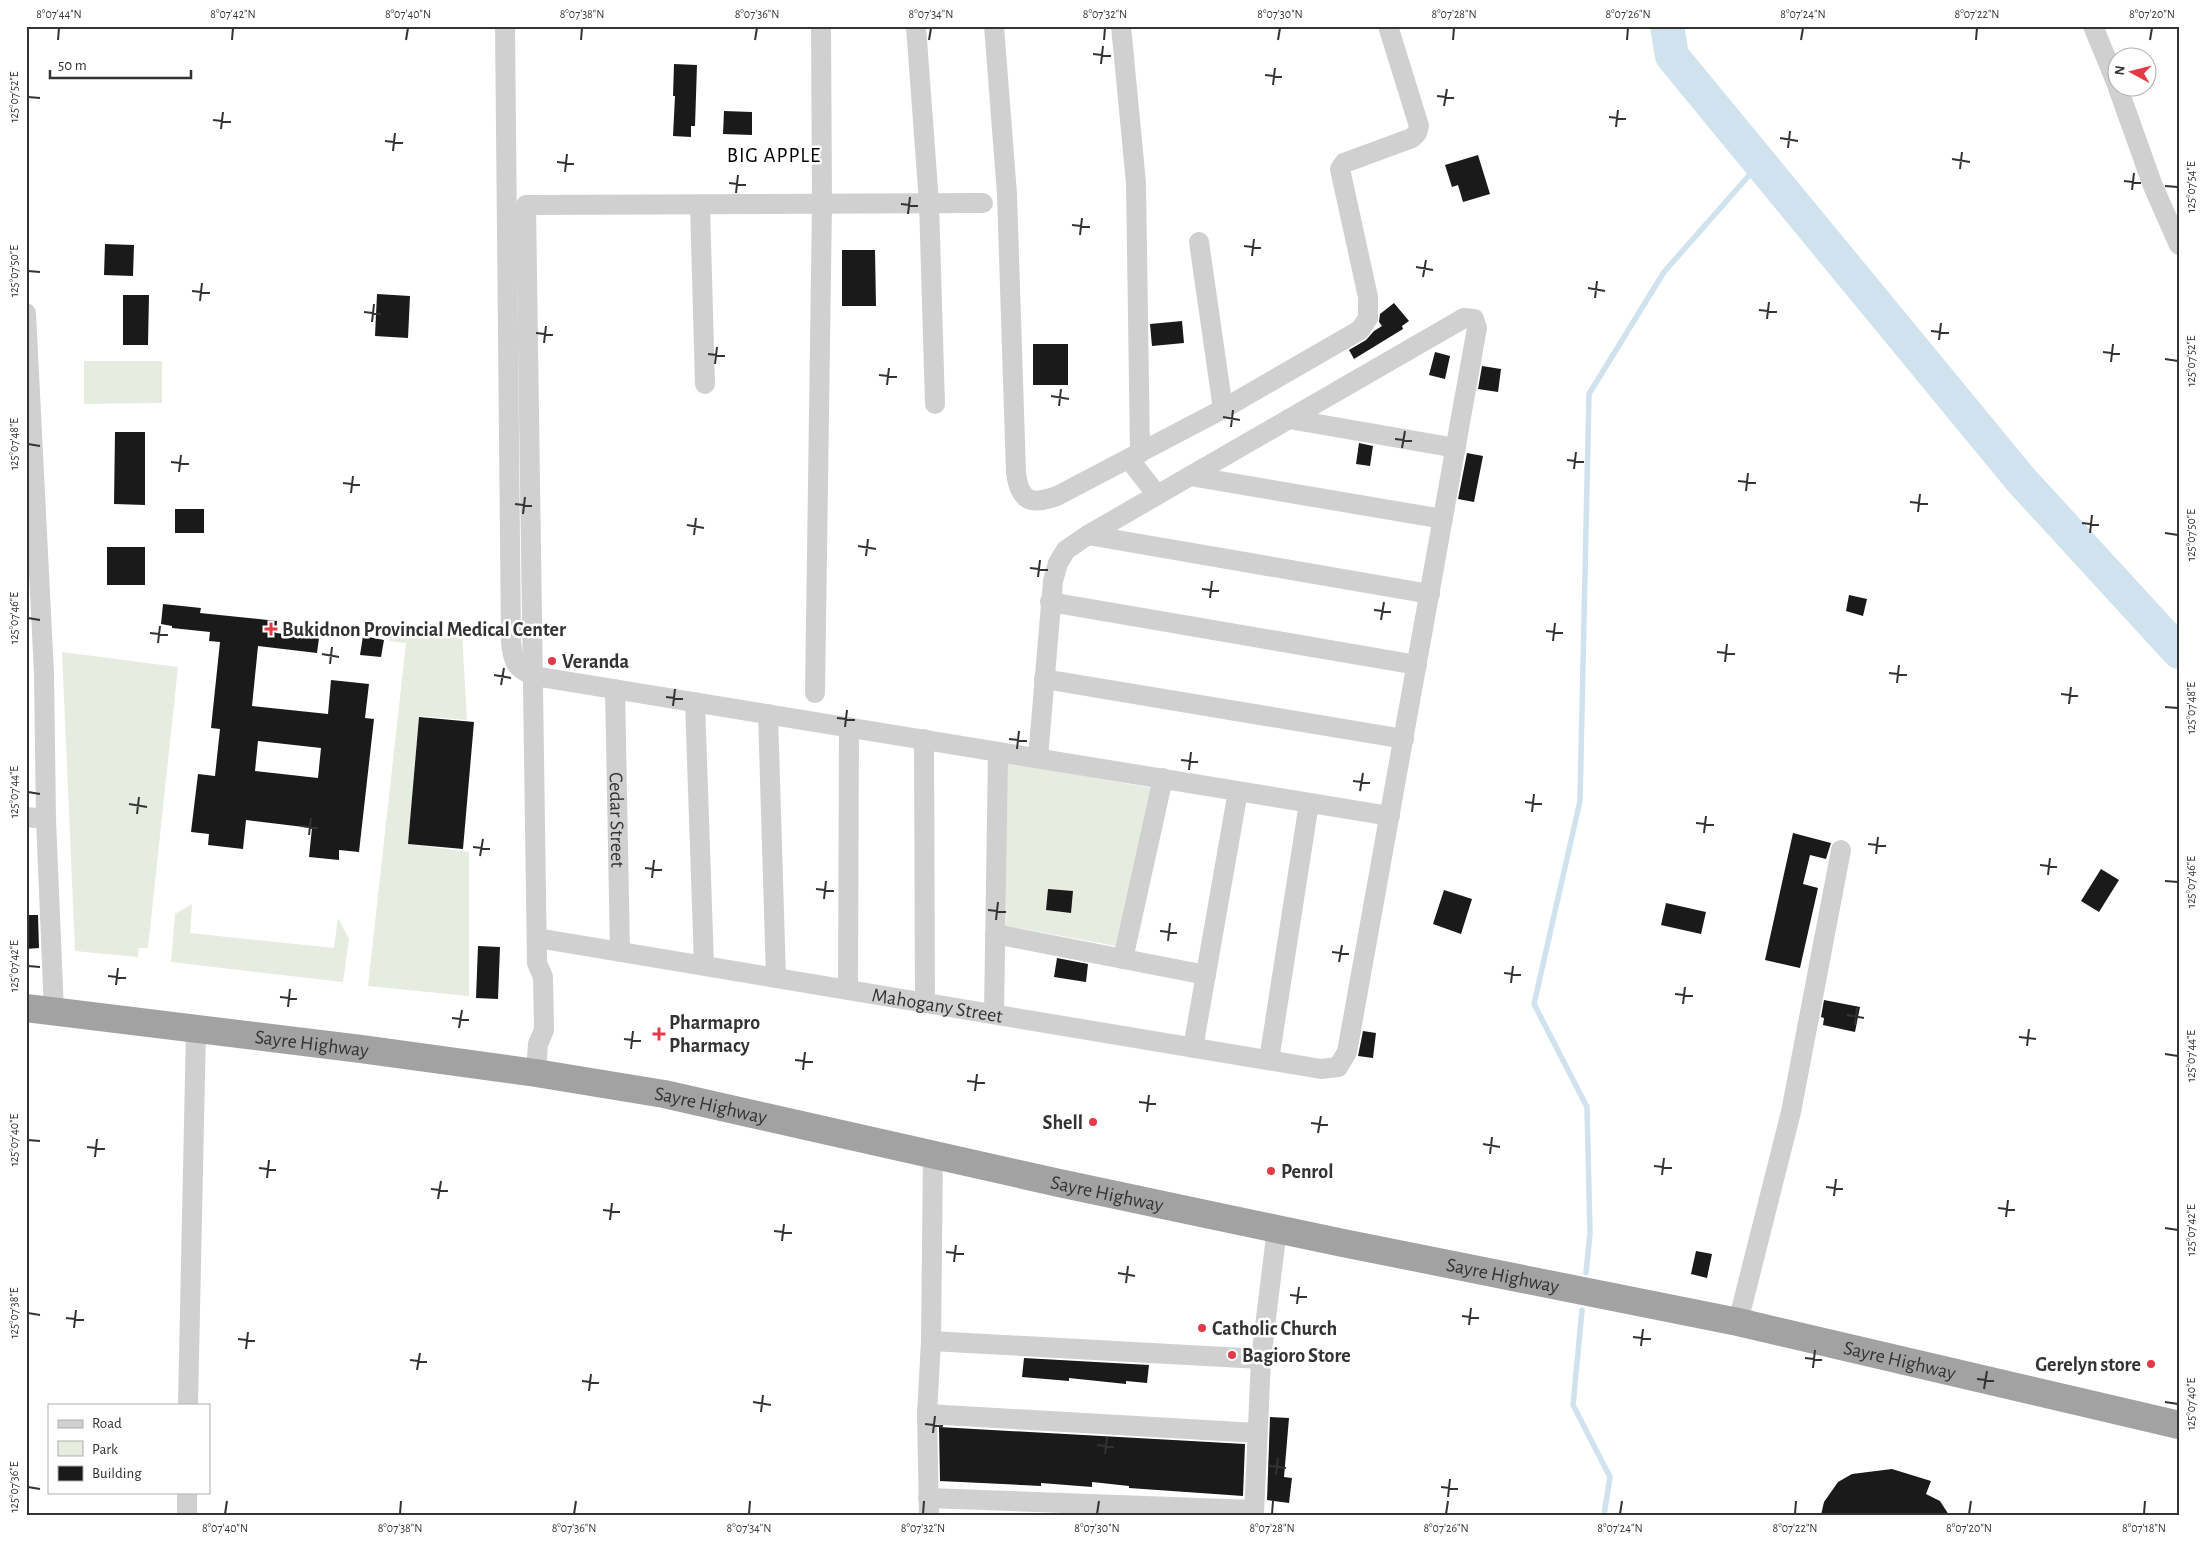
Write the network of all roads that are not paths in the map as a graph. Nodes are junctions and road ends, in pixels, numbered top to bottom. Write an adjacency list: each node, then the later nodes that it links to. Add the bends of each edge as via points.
1 (506, 26): 30 (street, via 511,643 517,667)
2 (821, 26): 13 (street)
3 (916, 26): 10 (street)
4 (994, 26): 22 (street, via 1007,194 1018,488 1031,501 1044,500)
5 (1121, 26): 22 (street, via 1136,183)
6 (1388, 26): 19 (street, via 1419,126 1417,134 1344,163 1340,173 1368,297 1368,318 1360,330)
7 (2094, 26): 8 (street)
8 (2108, 62)
9 (2122, 98): 15 (street, via 2153,186)
10 (929, 203): 11 (street); 13 (street); 18 (street)
11 (983, 203)
12 (700, 204): 13 (street); 17 (street); 30 (street, via 526,206)
13 (822, 204): 33 (street)
14 (1199, 242): 19 (street)
15 (2179, 245)
16 (26, 313): 45 (street, via 44,673)
17 (705, 384)
18 (935, 404)
19 (1223, 409): 22 (street)
20 (1289, 419): 21 (street); 21 (street, via 1464,318 1471,318 1476,321 1477,328); 23 (street)
21 (1456, 448): 25 (street)
22 (1135, 456): 24 (street)
23 (1190, 476): 24 (street); 25 (street)
24 (1157, 495): 26 (street)
25 (1443, 519): 27 (street)
26 (1088, 535): 27 (street); 28 (street, via 1066,550 1058,563)
27 (1430, 594): 29 (street)
28 (1050, 602): 29 (street); 31 (street)
29 (1417, 665): 37 (street)
30 (534, 676): 32 (street); 48 (street)
31 (1044, 679): 37 (street); 40 (street)
32 (615, 689): 34 (street); 49 (street, Cedar Street)
33 (815, 693)
34 (695, 702): 35 (street); 51 (street)
35 (768, 714): 36 (street); 53 (street)
36 (849, 727): 38 (street); 54 (street)
37 (1404, 738): 44 (street)
38 (924, 739): 39 (street); 55 (street)
39 (998, 752): 40 (street); 47 (street)
40 (1038, 758): 41 (street)
41 (1163, 778): 42 (street); 50 (street)
42 (1238, 791): 43 (street); 52 (street)
43 (1309, 803): 44 (street); 61 (street)
44 (1390, 816): 61 (street, Mahogany Street, via 1347,1052 1338,1067 1321,1069)
45 (36, 818): 57 (street)
46 (1841, 850): 65 (street, via 1791,1112)
47 (995, 934): 50 (street); 58 (street)
48 (537, 938): 49 (street, Mahogany Street); 62 (street, via 537,963 530,977 530,1030 538,1044)
49 (620, 952): 51 (street, Mahogany Street)
50 (1123, 959): 52 (street)
51 (704, 965): 53 (street, Mahogany Street)
52 (1206, 975): 60 (street)
53 (776, 978): 54 (street, Mahogany Street)
54 (848, 990): 55 (street, Mahogany Street)
55 (925, 1002): 58 (street, Mahogany Street)
56 (26, 1008): 57 (highway, Sayre Highway)
57 (54, 1012): 59 (highway, Sayre Highway)
58 (994, 1014): 60 (street, Mahogany Street)
59 (196, 1029): 62 (highway, Sayre Highway); 68 (street)
60 (1193, 1048): 61 (street, Mahogany Street)
61 (1269, 1060)
62 (536, 1073): 63 (highway, Sayre Highway, via 664,1094)
63 (933, 1154): 64 (highway, Sayre Highway); 66 (street)
64 (1277, 1229): 65 (highway, Sayre Highway); 67 (street)
65 (1738, 1322): 70 (highway, Sayre Highway)
66 (931, 1341): 67 (street); 69 (street)
67 (1261, 1359): 71 (street)
68 (188, 1404)
69 (927, 1414): 71 (street); 73 (street)
70 (2179, 1425)
71 (1257, 1433): 74 (street)
72 (187, 1494): 75 (street)
73 (929, 1507): 74 (street)
74 (1254, 1512)
75 (187, 1515)

